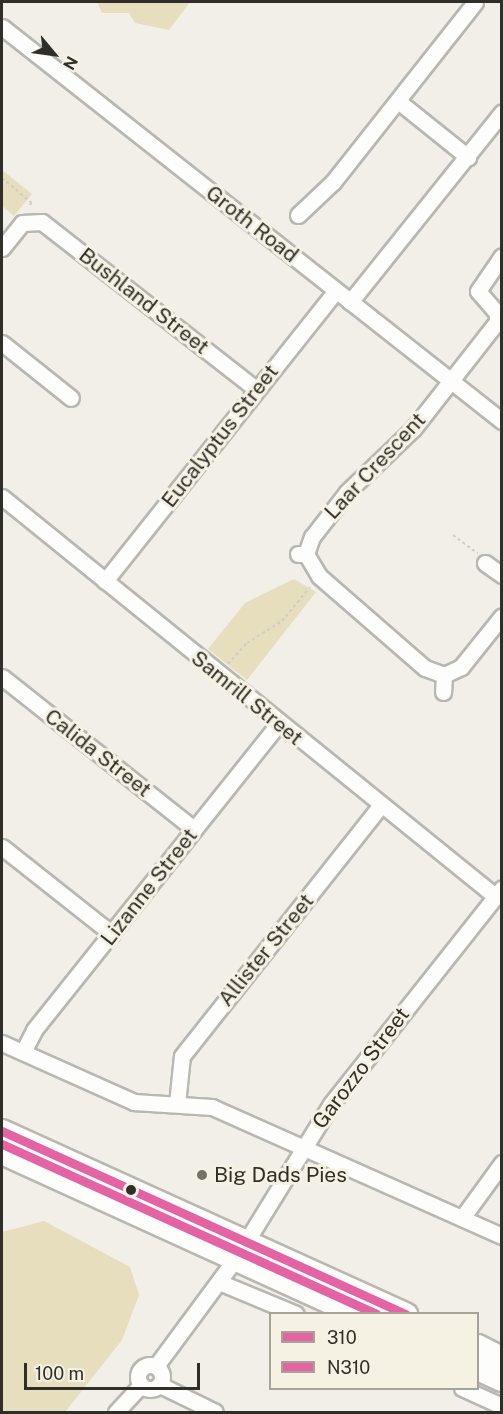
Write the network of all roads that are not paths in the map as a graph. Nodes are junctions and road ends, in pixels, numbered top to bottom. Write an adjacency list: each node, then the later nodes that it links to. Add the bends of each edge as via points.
1 (475, 2): 3 (street)
2 (2, 27): 9 (street, Groth Road)
3 (398, 101): 5 (street); 6 (street)
4 (501, 112): 5 (street)
5 (468, 157): 10 (street)
6 (298, 215)
7 (2, 248): 13 (street, Bushland Street, via 29,220 45,224)
8 (501, 256): 12 (street, Laar Crescent, via 478,291 498,319)
9 (336, 291): 10 (street, Groth Road); 13 (street, Eucalyptus Street)
10 (350, 302): 12 (street, Groth Road)
11 (2, 343): 14 (street)
12 (450, 381): 15 (street, Groth Road); 21 (street, Laar Crescent, via 408,434 347,492 302,554 319,576 425,668)
13 (256, 389): 19 (street, Eucalyptus Street)
14 (71, 398)
15 (501, 421)
16 (2, 497): 19 (street, Samrill Street)
17 (485, 563): 18 (street)
18 (501, 575)
19 (105, 581): 24 (street, Samrill Street)
20 (501, 616): 21 (street, via 460,667)
21 (444, 675): 23 (street)
22 (2, 677): 26 (street, Calida Street)
23 (444, 692)
24 (279, 723): 25 (street, Samrill Street); 26 (street, Lizanne Street)
25 (381, 806): 28 (street, Samrill Street); 32 (street, Allister Street, via 182,1056)
26 (194, 829): 29 (street, Lizanne Street)
27 (2, 847): 29 (street)
28 (498, 892): 34 (street, Garozzo Street, via 347,1082)
29 (112, 934): 31 (street, Lizanne Street)
30 (2, 1043): 31 (street)
31 (23, 1052): 32 (street, via 134,1102)
32 (177, 1104): 34 (street, via 212,1107)
33 (2, 1131): 39 (highway)
34 (303, 1148): 37 (street); 39 (street, Garozzo Street)
35 (2, 1153): 39 (highway)
36 (501, 1163): 37 (street)
37 (462, 1218): 38 (street)
38 (501, 1236)
39 (241, 1250): 40 (street, Garozzo Street); 42 (highway); 43 (highway)
40 (219, 1282): 41 (street); 46 (street, Garozzo Street)
41 (291, 1312)
42 (352, 1312)
43 (401, 1312)
44 (479, 1347): 45 (highway)
45 (501, 1358)
46 (156, 1366): 49 (street, via 140,1370); 50 (street, via 162,1374)
47 (479, 1370): 48 (highway)
48 (501, 1380)
49 (141, 1385): 50 (street, via 151,1390); 53 (street)
50 (160, 1385): 54 (street)
51 (464, 1390): 52 (street)
52 (501, 1406)
53 (116, 1413)
54 (215, 1413)

